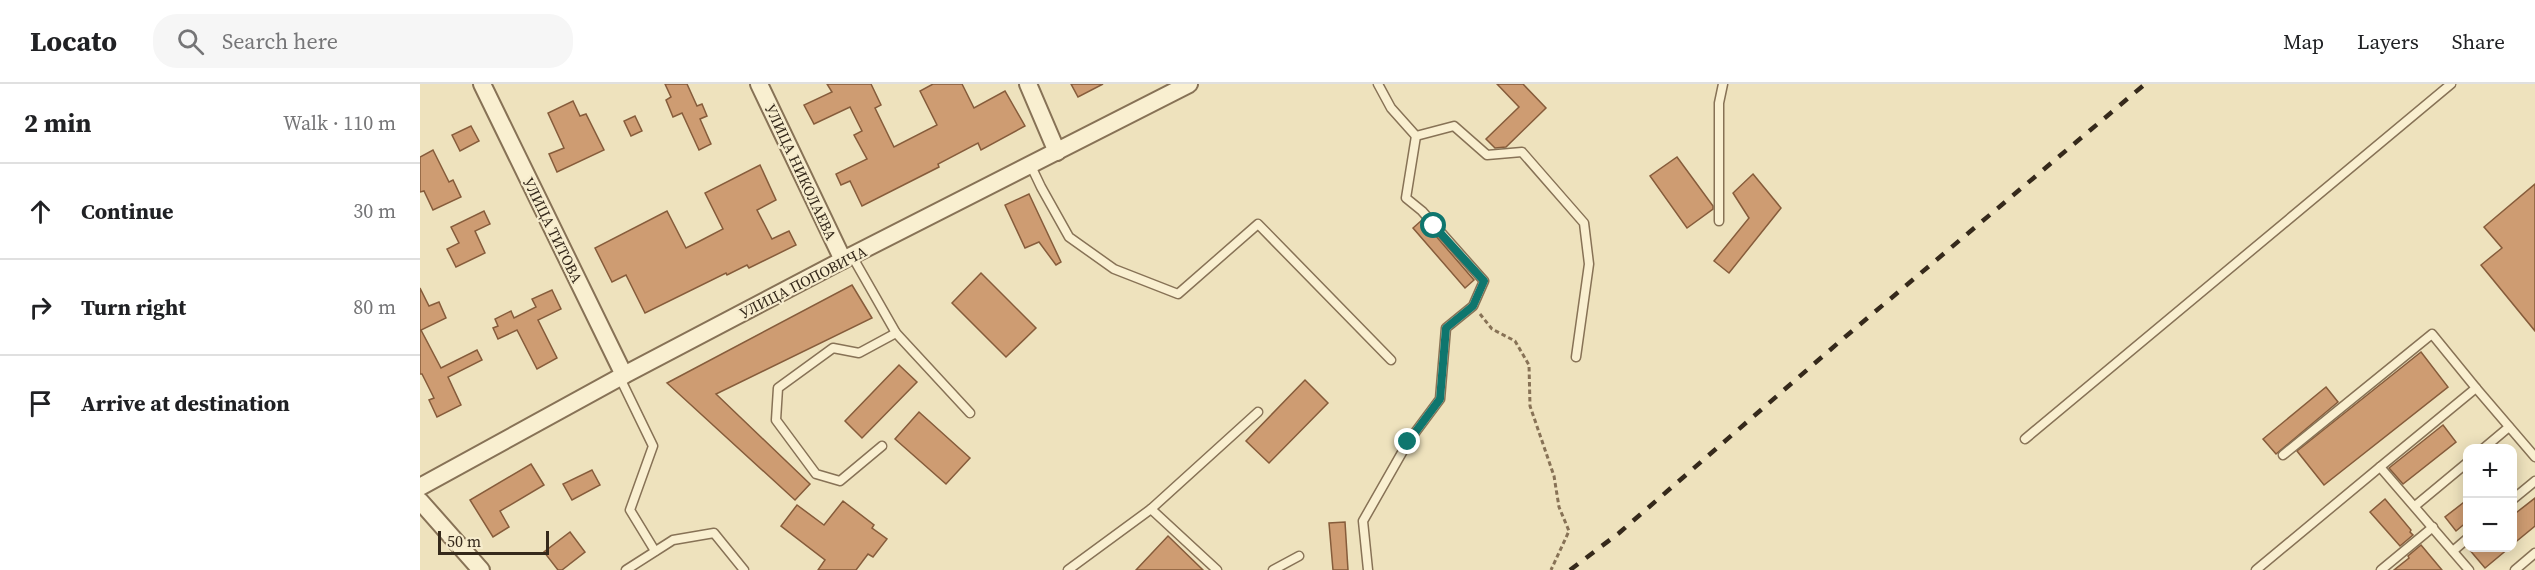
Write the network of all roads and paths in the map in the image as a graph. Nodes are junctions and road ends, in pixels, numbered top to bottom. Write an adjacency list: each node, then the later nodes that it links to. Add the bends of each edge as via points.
1 (482, 84): 17 (street, УЛИЦА ТИТОВА)
2 (759, 84): 12 (street, УЛИЦА НИКОЛАЕВА)
3 (1028, 84): 9 (street)
4 (1378, 84): 8 (lane, via 1391,108)
5 (1723, 84): 11 (lane, via 1719,103)
6 (2451, 84): 22 (lane)
7 (1181, 86): 9 (street, УЛИЦА ПОПОВИЧА)
8 (1416, 136): 13 (lane, via 1406,198 1484,281); 15 (lane, via 1454,126 1486,155 1522,152 1584,223 1588,264)
9 (1057, 152): 10 (street, УЛИЦА ПОПОВИЧА)
10 (1031, 166): 12 (street, УЛИЦА ПОПОВИЧА); 16 (lane, via 1069,237 1114,269 1178,294 1258,224)
11 (1719, 221)
12 (847, 258): 14 (lane); 17 (street, УЛИЦА ПОПОВИЧА)
13 (1473, 306): 47 (lane, via 1446,328 1440,399 1408,442 1363,521); 48 (path, via 1492,329 1515,341 1529,365 1530,406 1569,531)
14 (896, 333): 20 (lane); 24 (lane, via 859,353 833,348 778,388 776,420 816,474 840,481)
15 (1576, 357)
16 (1391, 360)
17 (622, 376): 30 (street, УЛИЦА ПОПОВИЧА); 38 (lane, via 653,446 630,510)
18 (2476, 388): 21 (lane); 25 (lane, via 2432,334); 28 (lane)
19 (1258, 412): 34 (lane)
20 (970, 413)
21 (2509, 427): 23 (lane); 26 (lane)
22 (2025, 439)
23 (2489, 444)
24 (882, 446)
25 (2283, 455)
26 (2535, 457)
27 (2463, 466): 33 (lane)
28 (2380, 467): 33 (lane); 49 (lane)
29 (2535, 481): 31 (lane)
30 (420, 487)
31 (2514, 498)
32 (420, 501): 41 (street)
33 (2415, 506): 35 (lane)
34 (1151, 509): 44 (lane); 45 (lane)
35 (2433, 527): 37 (lane); 50 (lane)
36 (2463, 542): 37 (lane)
37 (2453, 550): 51 (lane)
38 (655, 551): 42 (lane); 43 (lane, via 673,540 714,533)
39 (2535, 553): 52 (lane)
40 (1299, 556): 46 (lane)
41 (480, 570)
42 (626, 570)
43 (744, 570)
44 (1068, 570)
45 (1217, 570)
46 (1273, 570)
47 (1368, 570)
48 (1551, 570)
49 (2256, 570)
50 (2380, 570)
51 (2469, 570)
52 (2515, 570)

